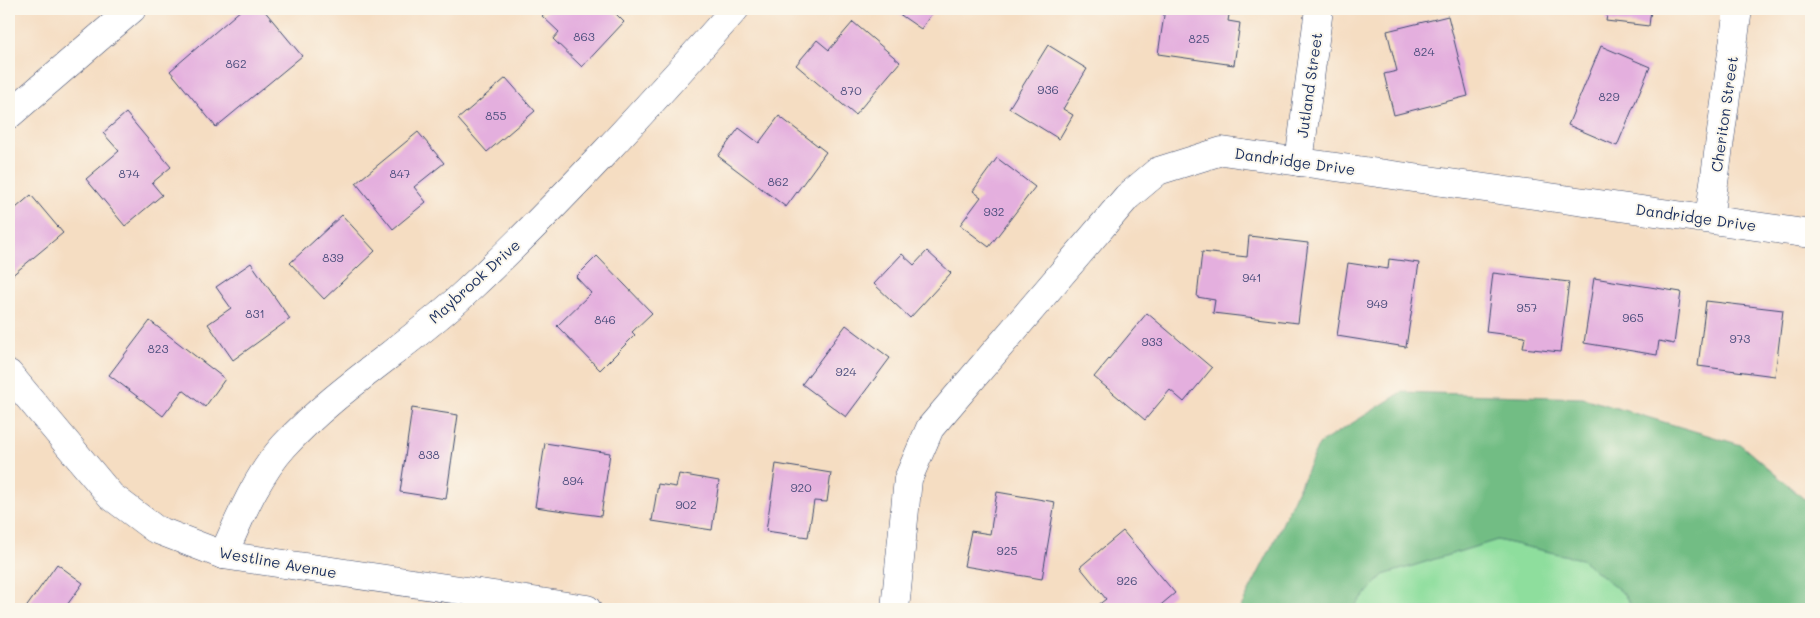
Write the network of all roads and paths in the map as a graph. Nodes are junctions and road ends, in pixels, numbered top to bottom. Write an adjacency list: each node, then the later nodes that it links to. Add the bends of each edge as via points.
1 (132, 9): 5 (street)
2 (735, 9): 10 (street, Maybrook Drive, via 592,168 465,294 324,406 283,447 252,493)
3 (1320, 9): 6 (street, Jutland Street)
4 (1738, 9): 7 (street, Cheriton Street)
5 (9, 114)
6 (1299, 162): 7 (street, Dandridge Drive); 13 (street, Dandridge Drive, via 1222,151 1158,171 1128,197 930,428 908,479)
7 (1710, 219): 8 (street, Dandridge Drive)
8 (1811, 234)
9 (9, 374): 10 (street, Westline Avenue, via 111,496 155,529)
10 (223, 555): 11 (street, Westline Avenue)
11 (524, 605): 12 (street, Westline Avenue)
12 (587, 609)
13 (895, 609)

